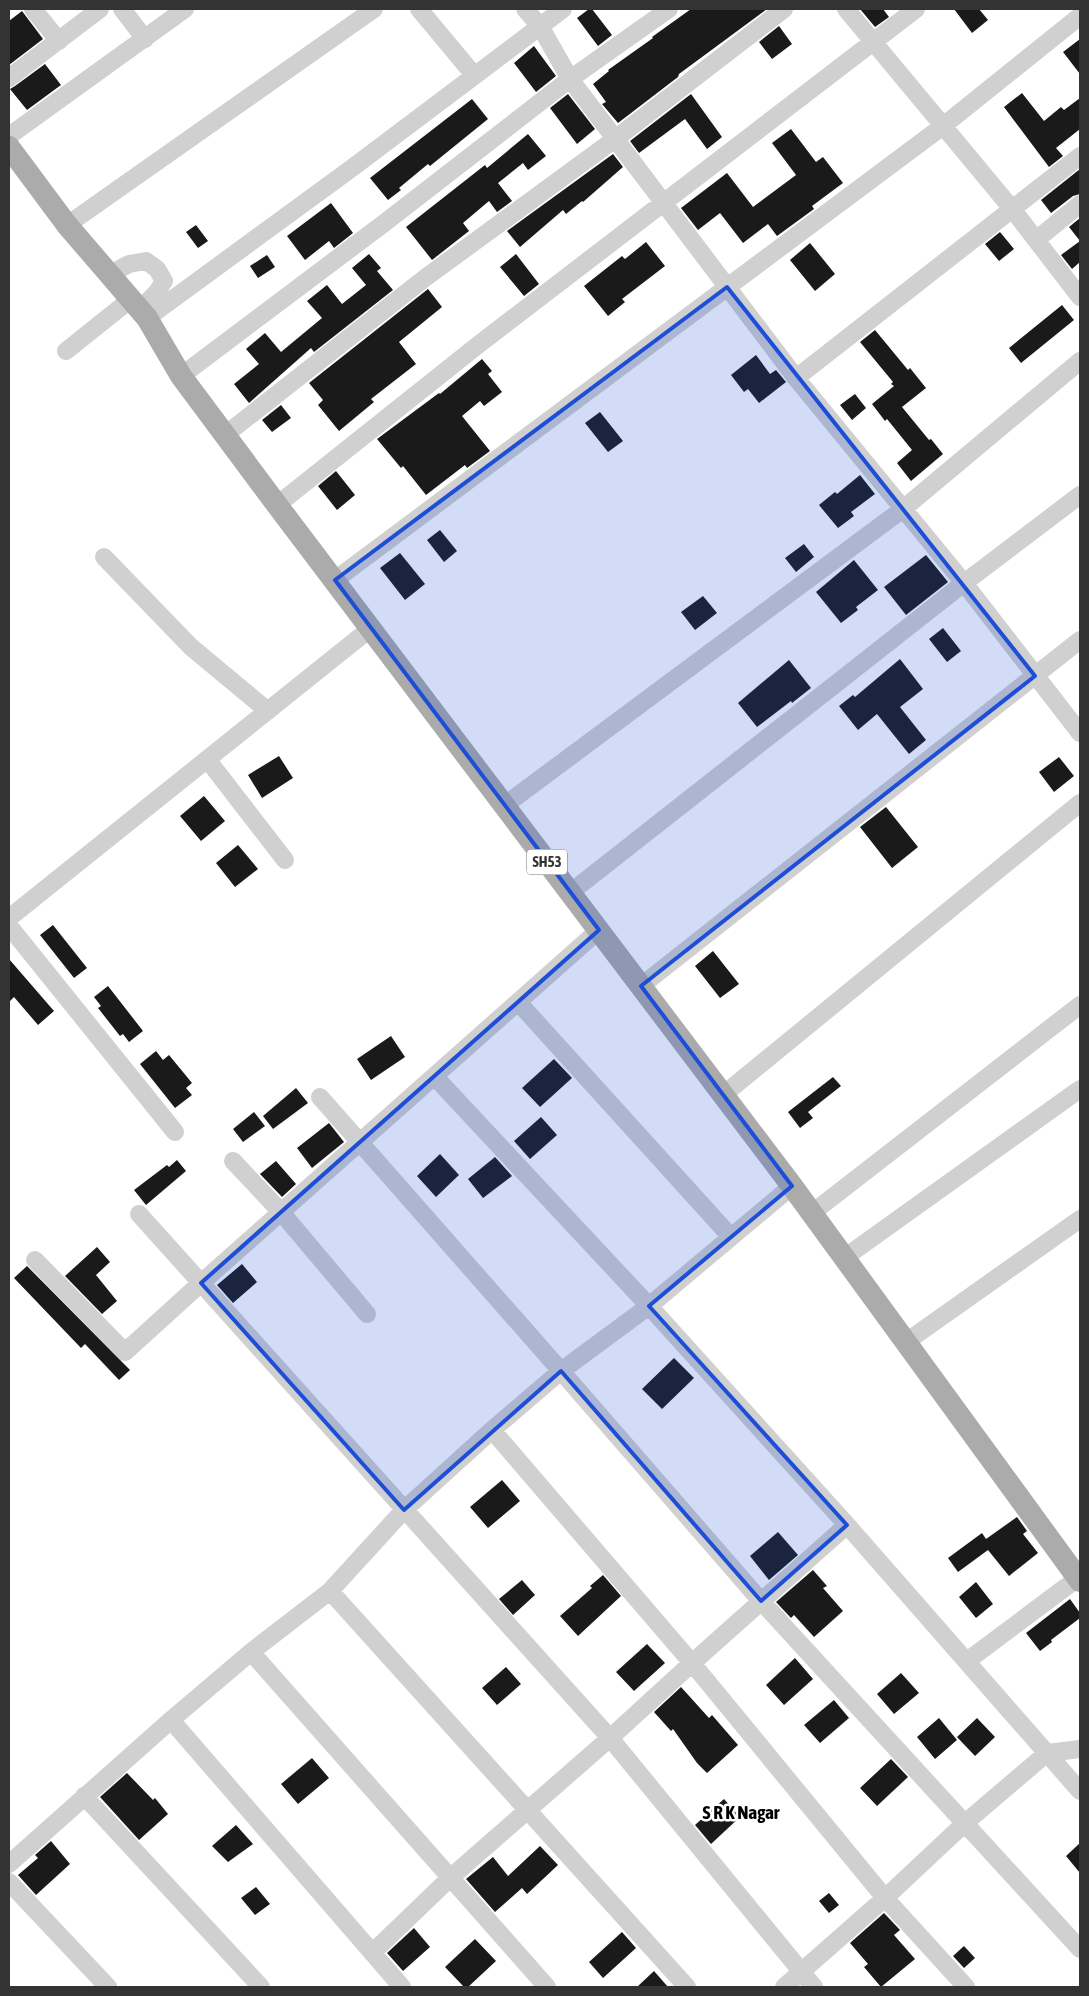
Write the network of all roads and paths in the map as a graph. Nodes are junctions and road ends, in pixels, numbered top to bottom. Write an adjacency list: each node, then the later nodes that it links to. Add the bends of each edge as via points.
1 (33, 9): 16 (street)
2 (100, 9): 16 (street)
3 (122, 9): 15 (street)
4 (185, 9): 15 (street)
5 (374, 9): 29 (street)
6 (419, 9): 18 (street)
7 (525, 9): 14 (street)
8 (563, 9): 14 (street)
9 (670, 9): 20 (street)
10 (784, 9): 23 (street)
11 (846, 9): 17 (street)
12 (916, 9): 17 (street)
13 (1080, 16): 21 (street)
14 (540, 26): 18 (street); 20 (street)
15 (145, 39): 22 (street)
16 (59, 41): 19 (street)
17 (873, 41): 21 (street); 26 (street)
18 (474, 75): 34 (street)
19 (9, 78)
20 (570, 79): 23 (street); 37 (street)
21 (944, 126): 28 (street); 32 (street)
22 (9, 136)
23 (615, 139): 26 (street); 39 (street, via 425,278)
24 (9, 148): 29 (main road, SH53)
25 (1080, 156): 28 (street)
26 (664, 203): 32 (street); 41 (street)
27 (1080, 204): 30 (street)
28 (1013, 210): 30 (street); 38 (street)
29 (67, 225): 31 (main road, SH53)
30 (1036, 240): 33 (street)
31 (110, 274): 34 (main road, SH53); 34 (street, via 129,264 146,261 157,269 164,281)
32 (728, 287): 38 (street); 44 (street)
33 (1078, 289)
34 (140, 309): 35 (street); 37 (main road, SH53)
35 (66, 351)
36 (1080, 361): 42 (street)
37 (181, 376): 39 (main road, SH53)
38 (796, 378): 42 (street)
39 (226, 435): 41 (main road, SH53)
40 (1080, 495): 45 (street)
41 (277, 505): 44 (main road, SH53)
42 (903, 510): 45 (street); 53 (street)
43 (104, 557): 49 (street, via 191,647)
44 (335, 580): 46 (main road, SH53)
45 (964, 583): 48 (street); 55 (street)
46 (371, 628): 49 (street); 53 (main road, SH53)
47 (1080, 640): 48 (street)
48 (1035, 676): 50 (street); 59 (street)
49 (268, 710): 51 (street)
50 (1080, 733)
51 (207, 759): 54 (street); 56 (street)
52 (1080, 803): 64 (street)
53 (504, 805): 55 (main road, SH53)
54 (285, 860)
55 (571, 892): 58 (main road, SH53)
56 (9, 918)
57 (9, 926): 66 (street)
58 (599, 930): 59 (main road, SH53); 60 (street)
59 (641, 986): 64 (main road, SH53)
60 (518, 1002): 62 (street); 74 (street)
61 (1080, 1005): 71 (street)
62 (435, 1077): 67 (street); 78 (street)
63 (1080, 1089): 75 (street)
64 (724, 1095): 69 (main road, SH53)
65 (320, 1097): 67 (street)
66 (175, 1132)
67 (359, 1143): 70 (street); 81 (street)
68 (234, 1161): 70 (street)
69 (792, 1186): 71 (main road, SH53); 74 (street)
70 (281, 1212): 77 (street); 79 (street)
71 (812, 1213): 75 (main road, SH53)
72 (139, 1214): 77 (street)
73 (1080, 1220): 80 (street)
74 (731, 1237): 78 (street)
75 (844, 1258): 80 (main road, SH53)
76 (35, 1260): 77 (street, via 125,1352)
77 (201, 1283): 83 (street)
78 (649, 1306): 81 (street); 84 (street)
79 (367, 1314)
80 (906, 1342): 85 (main road, SH53)
81 (561, 1371): 82 (street); 87 (street)
82 (492, 1430): 83 (street); 90 (street)
83 (404, 1510): 86 (street); 92 (street)
84 (847, 1525): 87 (street); 89 (street)
85 (1079, 1577): 89 (street)
86 (330, 1591): 88 (street); 97 (street)
87 (761, 1601): 90 (street); 98 (street)
88 (251, 1652): 91 (street); 100 (street)
89 (967, 1661): 94 (street)
90 (692, 1662): 92 (street); 102 (street)
91 (171, 1720): 96 (street); 104 (street)
92 (610, 1738): 97 (street); 105 (street)
93 (1080, 1749): 94 (street)
94 (1047, 1753): 95 (street); 98 (street)
95 (1080, 1791)
96 (84, 1796): 99 (street); 107 (street)
97 (527, 1811): 100 (street); 110 (street)
98 (965, 1823): 102 (street); 103 (street)
99 (9, 1864)
100 (450, 1878): 104 (street); 109 (street)
101 (9, 1882): 106 (street)
102 (885, 1898): 105 (street); 113 (street)
103 (1080, 1949)
104 (372, 1953): 108 (street)
105 (801, 1972): 111 (street); 112 (street)
106 (108, 1987)
107 (261, 1987)
108 (402, 1987)
109 (547, 1987)
110 (687, 1987)
111 (784, 1987)
112 (814, 1987)
113 (966, 1987)

